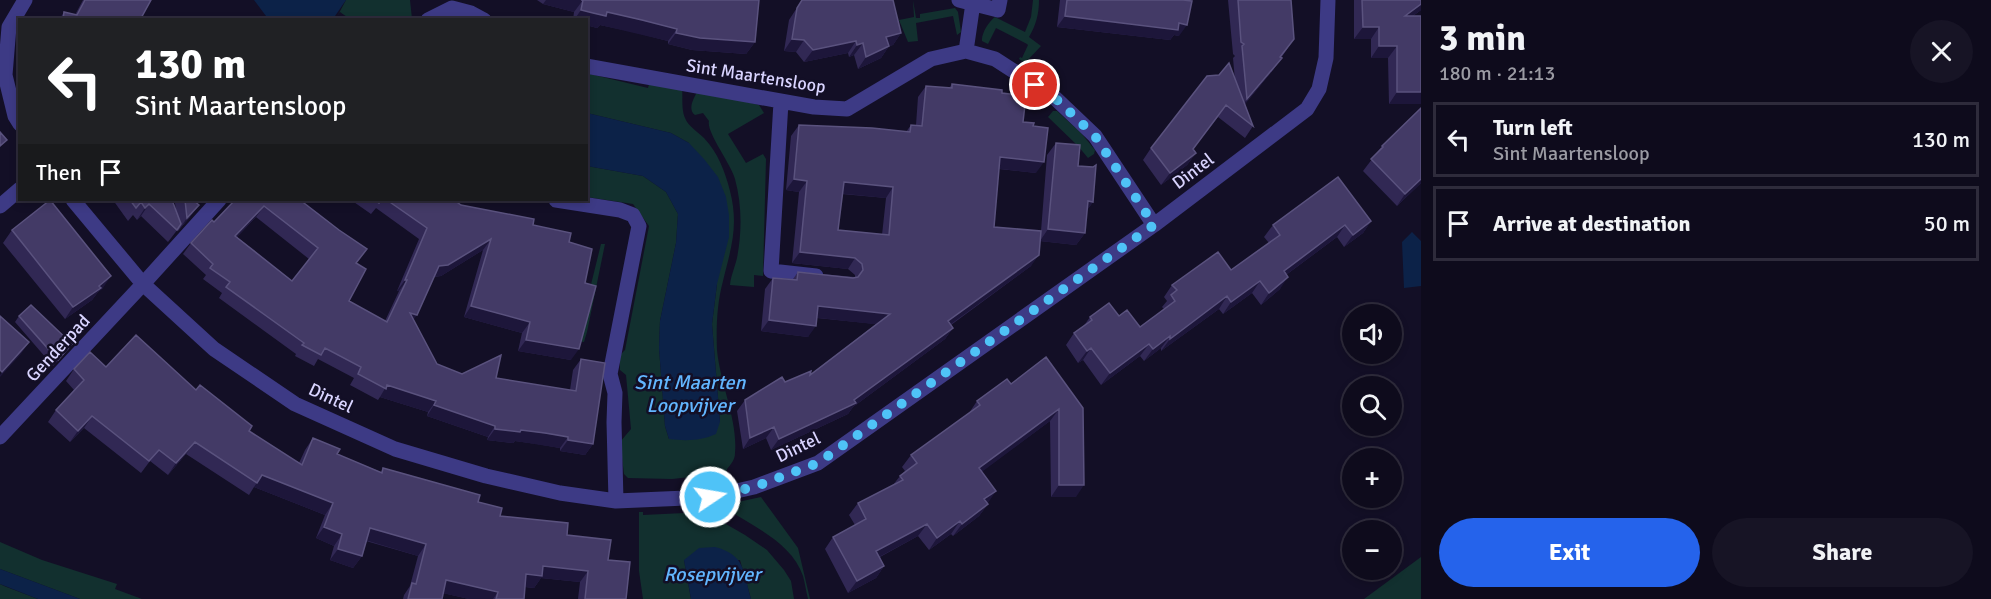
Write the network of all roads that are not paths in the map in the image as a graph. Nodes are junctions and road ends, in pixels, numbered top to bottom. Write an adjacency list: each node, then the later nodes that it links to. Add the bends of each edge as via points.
1 (25, 0): 10 (street, via 9,27 5,75)
2 (1000, 0): 4 (street, via 998,10)
3 (1328, 0): 16 (street, Dintel, via 1326,58 1319,89 1307,109)
4 (966, 2): 7 (street)
5 (432, 18): 6 (street, via 452,8)
6 (480, 18)
7 (966, 51): 9 (street, Sint Maartensloop, via 931,59 847,109); 16 (street, Sint Maartensloop, via 995,59 1054,97 1095,136)
8 (588, 66): 9 (street, Sint Maartensloop)
9 (781, 102): 17 (street, via 771,271)
10 (18, 121)
11 (18, 191): 15 (street)
12 (74, 201): 18 (street, Dintel)
13 (218, 201): 18 (street)
14 (562, 201): 20 (street, via 620,210 633,215 639,226 610,374 615,393)
15 (0, 206)
16 (1154, 225): 20 (street, Dintel, via 818,463 754,487 710,497)
17 (835, 278)
18 (143, 284): 19 (street, Genderpad); 20 (street, Dintel, via 214,349 295,404 395,449 560,494)
19 (0, 437)
20 (616, 501)

